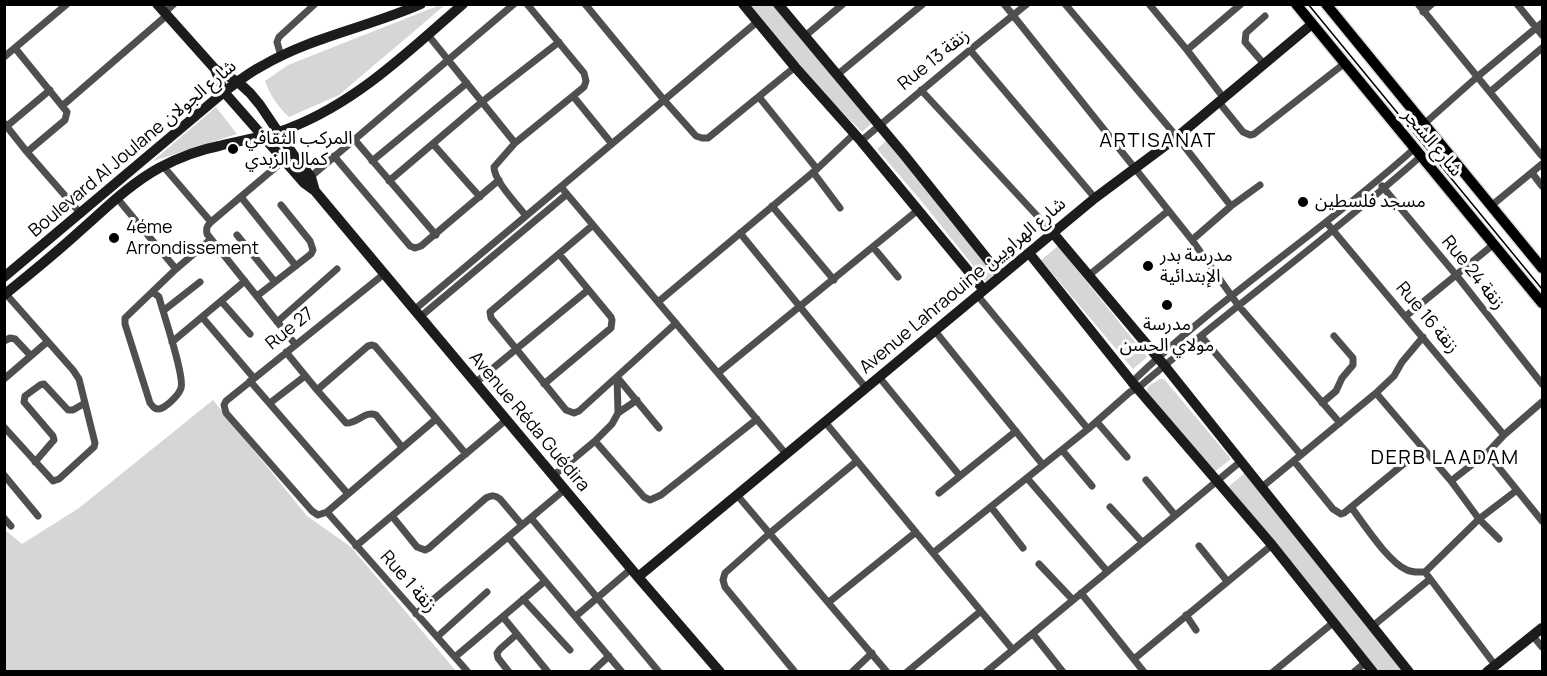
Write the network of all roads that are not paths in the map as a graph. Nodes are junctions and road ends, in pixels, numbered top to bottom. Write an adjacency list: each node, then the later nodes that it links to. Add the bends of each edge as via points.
1 (67, 4): 36 (street)
2 (174, 4): 24 (street)
3 (315, 4): 40 (street, via 279,37)
4 (421, 4): 40 (street, Boulevard Al Joulane شارع الجولان)
5 (463, 4): 32 (street, Boulevard Al Joulane شارع الجولان)
6 (514, 4): 42 (street)
7 (527, 4): 35 (street)
8 (743, 4): 29 (street)
9 (778, 4): 34 (street)
10 (843, 4): 34 (street)
11 (923, 4): 47 (street)
12 (1004, 4): 28 (street)
13 (1027, 4): 28 (street, Rue 13 زنقة)
14 (1065, 4): 67 (street)
15 (1149, 4): 39 (street)
16 (1226, 4): 25 (street)
17 (1241, 4): 25 (street)
18 (1296, 4): 30 (main road, شارع الشجر)
19 (1326, 4): 61 (main road, شارع الشجر)
20 (1418, 4): 26 (street)
21 (1432, 4): 26 (street)
22 (1517, 4): 31 (street)
23 (586, 5): 58 (street)
24 (162, 11): 46 (street); 60 (street)
25 (1232, 12): 39 (street)
26 (1423, 12): 48 (street)
27 (1265, 16): 44 (street, via 1244,37)
28 (1013, 17): 38 (street, Rue 13 زنقة); 80 (street)
29 (757, 22): 45 (street); 58 (street)
30 (1312, 24): 43 (main road, شارع الشجر); 44 (street, Avenue Lahraouine شارع الهراويين)
31 (1540, 26): 33 (street); 48 (street)
32 (428, 35): 42 (street); 64 (street, Boulevard Al Joulane شارع الجولان, via 354,94 319,115)
33 (1542, 35)
34 (805, 36): 47 (street)
35 (559, 42): 55 (street, via 584,73 584,87); 59 (street)
36 (15, 48): 41 (street); 51 (street)
37 (1542, 48): 54 (street)
38 (969, 50): 52 (street, Rue 13 زنقة); 95 (street)
39 (1187, 50): 57 (street)
40 (281, 56): 49 (street, Boulevard Al Joulane شارع الجولان)
41 (4, 57)
42 (449, 61): 50 (street); 68 (street)
43 (1345, 63): 57 (street, via 1254,134 1243,132); 73 (main road, شارع الشجر)
44 (1264, 64): 57 (street, Avenue Lahraouine شارع الهراويين)
45 (795, 67): 56 (street); 66 (street)
46 (215, 69): 49 (street, Avenue Réda Guédira); 53 (street, Avenue Réda Guédira)
47 (837, 75): 63 (street)
48 (1477, 77): 54 (street); 61 (street)
49 (238, 82): 53 (street, Boulevard Al Joulane شارع الجولان); 64 (street, Avenue Réda Guédira)
50 (467, 83): 59 (street); 76 (street)
51 (50, 90): 60 (street); 62 (street)
52 (921, 90): 63 (street, Rue 13 زنقة); 110 (street)
53 (224, 92): 65 (street, Avenue Réda Guédira); 103 (street, Boulevard Al Joulane شارع الجولان)
54 (1490, 92): 75 (street)
55 (573, 96): 69 (street); 71 (street)
56 (759, 97): 58 (street, via 708,138 696,136); 81 (street)
57 (1221, 99): 67 (street, Avenue Lahraouine شارع الهراويين)
58 (664, 100): 71 (street)
59 (483, 101): 69 (street); 70 (street)
60 (62, 106): 72 (street, via 67,112 65,120)
61 (1424, 124): 99 (main road, شارع الشجر)
62 (6, 125): 72 (street)
63 (879, 125): 66 (street, Rue 13 زنقة); 124 (street)
64 (278, 132): 65 (street, Boulevard Al Joulane شارع الجولان); 83 (street, Avenue Réda Guédira)
65 (261, 136): 77 (street, Avenue Réda Guédira); 79 (street, Boulevard Al Joulane شارع الجولان, via 207,148)
66 (858, 137): 81 (street, Rue 13 زنقة); 101 (street)
67 (1177, 137): 80 (street, Avenue Lahraouine شارع الهراويين); 98 (street)
68 (354, 140): 74 (street); 76 (street)
69 (515, 143): 84 (street, via 494,167)
70 (433, 144): 85 (street); 93 (street)
71 (612, 144): 89 (street)
72 (27, 152): 103 (street)
73 (1418, 152): 86 (street); 90 (street); 115 (main road, شارع الشجر)
74 (334, 156): 83 (street); 112 (street, via 410,246 421,246)
75 (1542, 156)
76 (372, 160): 85 (street)
77 (283, 161): 83 (street, Avenue Réda Guédira); 92 (street)
78 (1542, 164): 82 (street)
79 (163, 166): 94 (street, Boulevard Al Joulane شارع الجولان); 105 (street)
80 (1134, 169): 95 (street, Avenue Lahraouine شارع الهراويين); 102 (street)
81 (815, 170): 97 (street, Rue 13 زنقة); 100 (street)
82 (1532, 173): 88 (street); 99 (street)
83 (307, 180): 123 (street, Avenue Réda Guédira)
84 (499, 180): 93 (street); 104 (street)
85 (389, 181): 112 (street)
86 (1378, 181): 90 (street, Rue 24 زنقة); 106 (street)
87 (1260, 185): 98 (street)
88 (1542, 186)
89 (561, 187): 91 (street); 104 (street)
90 (1384, 188): 108 (street); 126 (street, Rue 24 زنقة)
91 (567, 194): 107 (street); 145 (street)
92 (241, 197): 105 (street); 119 (street)
93 (480, 197): 112 (street)
94 (117, 198): 121 (street); 136 (street, Boulevard Al Joulane شارع الجولان)
95 (1095, 198): 110 (street, Avenue Lahraouine شارع الهراويين)
96 (281, 205): 119 (street, via 313,246 311,255)
97 (772, 206): 109 (street, Rue 13 زنقة); 129 (street)
98 (1231, 206): 114 (street)
99 (1491, 206): 120 (main road, شارع الشجر)
100 (840, 208)
101 (918, 210): 116 (street); 135 (street)
102 (1168, 211): 114 (street); 125 (street)
103 (81, 214): 127 (street, Boulevard Al Joulane شارع الجولان)
104 (526, 216): 145 (street)
105 (211, 222): 113 (street, via 207,226)
106 (1326, 222): 108 (street, Rue 16 زنقة); 137 (street)
107 (593, 225): 118 (street); 140 (street)
108 (1333, 230): 142 (street); 146 (street, Rue 16 زنقة)
109 (740, 233): 140 (street, Rue 13 زنقة); 143 (street)
110 (1053, 233): 117 (street, Avenue Lahraouine شارع الهراويين); 125 (street)
111 (237, 235): 132 (street)
112 (436, 235)
113 (209, 237): 121 (street); 130 (street)
114 (1192, 240): 137 (street)
115 (1494, 244): 126 (street); 141 (main road, شارع الشجر)
116 (873, 248): 128 (street); 129 (street)
117 (1029, 253): 124 (street, Avenue Lahraouine شارع الهراويين); 173 (street)
118 (558, 254): 133 (street); 159 (street, via 490,312)
119 (296, 266): 132 (street)
120 (1542, 268)
121 (176, 269): 134 (street)
122 (337, 269): 148 (street)
123 (384, 274): 145 (street, Avenue Réda Guédira); 158 (street, Rue 27)
124 (1001, 276): 135 (street, Avenue Lahraouine شارع الهراويين)
125 (1089, 276): 162 (street)
126 (1457, 276): 146 (street); 171 (street, Rue 24 زنقة)
127 (4, 277)
128 (898, 277)
129 (834, 280): 143 (street)
130 (245, 281): 138 (street); 139 (street)
131 (200, 282): 144 (street)
132 (275, 282): 138 (street)
133 (588, 290): 159 (street); 170 (street, via 611,316 611,328)
134 (153, 292): 144 (street); 157 (street, via 127,315 125,324 155,409 169,402 182,387)
135 (981, 293): 150 (street, Avenue Lahraouine شارع الهراويين); 190 (street)
136 (5, 295): 156 (street)
137 (1231, 295): 142 (street); 162 (street)
138 (257, 297): 148 (street)
139 (221, 301): 147 (street); 151 (street)
140 (658, 302): 149 (street)
141 (1542, 303)
142 (1238, 305): 152 (street); 180 (street)
143 (800, 307): 163 (street); 172 (street)
144 (163, 311): 157 (street)
145 (417, 313): 169 (street, Avenue Réda Guédira)
146 (1406, 316): 154 (street, Rue 16 زنقة)
147 (202, 317): 157 (street); 168 (street)
148 (277, 322): 158 (street)
149 (676, 323): 163 (street); 165 (street)
150 (935, 331): 166 (street, Avenue Lahraouine شارع الهراويين); 191 (street)
151 (250, 334)
152 (1201, 336): 162 (street); 200 (street)
153 (1334, 336): 180 (street, via 1353,358 1353,365 1336,391)
154 (1423, 337): 175 (street); 192 (street, Rue 16 زنقة)
155 (4, 340): 161 (street, via 15,339)
156 (47, 342): 161 (street); 178 (street, via 74,370)
157 (172, 342)
158 (296, 344): 160 (street, Rue 27)
159 (517, 349): 169 (street); 170 (street)
160 (286, 352): 164 (street); 168 (street, Rue 27)
161 (31, 356): 167 (street)
162 (1161, 362): 173 (street); 205 (street)
163 (718, 374): 183 (street)
164 (305, 376): 174 (street); 179 (street)
165 (617, 377): 170 (street, via 574,413 566,410); 176 (street); 181 (street)
166 (879, 377): 172 (street, Avenue Lahraouine شارع الهراويين); 209 (street)
167 (4, 379)
168 (252, 379): 179 (street); 225 (street, Rue 27, via 226,401 226,412 314,514)
169 (476, 383): 184 (street, Avenue Réda Guédira)
170 (544, 384)
171 (1542, 384)
172 (866, 388): 185 (street, Avenue Lahraouine شارع الهراويين)
173 (1133, 388): 186 (street); 213 (street)
174 (317, 390): 182 (street, via 368,346 375,345); 194 (street, via 346,423 369,413 376,415)
175 (1376, 393): 187 (street); 195 (street)
176 (637, 400): 181 (street); 189 (street)
177 (1542, 402): 192 (street)
178 (85, 403): 204 (street, via 94,447 56,481); 204 (street, via 68,410 44,384 25,396 24,402 54,440)
179 (270, 403): 219 (street)
180 (1322, 403): 187 (street)
181 (618, 413): 193 (street)
182 (436, 419): 194 (street); 198 (street)
183 (757, 419): 193 (street, via 650,500); 199 (street)
184 (506, 420): 198 (street); 208 (street, Avenue Réda Guédira)
185 (825, 422): 199 (street, Avenue Lahraouine شارع الهراويين); 202 (street)
186 (1097, 422): 190 (street); 201 (street)
187 (1340, 423): 200 (street)
188 (4, 427): 204 (street)
189 (659, 428)
190 (1088, 429): 196 (street)
191 (1016, 431): 206 (street); 209 (street)
192 (1504, 435): 197 (street)
193 (595, 441): 208 (street)
194 (402, 447): 219 (street)
195 (1423, 448): 212 (street); 224 (street)
196 (1062, 450): 206 (street); 214 (street)
197 (1486, 453): 212 (street); 217 (street)
198 (466, 454): 229 (street)
199 (786, 454): 220 (street, Avenue Lahraouine شارع الهراويين)
200 (1301, 454): 203 (street)
201 (1127, 457)
202 (857, 461): 236 (street); 237 (street)
203 (1294, 461): 215 (street); 224 (street, via 1333,509 1341,514)
204 (35, 462)
205 (1240, 462): 213 (street); 215 (street)
206 (1043, 465): 210 (street)
207 (4, 475): 228 (street)
208 (553, 476): 216 (street, Avenue Réda Guédira)
209 (960, 476): 218 (street)
210 (1026, 478): 222 (street); 247 (street)
211 (1146, 480): 227 (street)
212 (1451, 481): 232 (street)
213 (1217, 482): 227 (street); 241 (street)
214 (1092, 486)
215 (1262, 487): 264 (street)
216 (564, 489): 231 (street); 248 (street, Avenue Réda Guédira)
217 (1517, 490): 226 (street); 232 (street)
218 (939, 493)
219 (348, 494): 225 (street)
220 (737, 495): 237 (street); 248 (street, Avenue Lahraouine شارع الهراويين)
221 (1542, 506): 226 (street)
222 (991, 507): 244 (street); 245 (street)
223 (1110, 507): 240 (street)
224 (1351, 507): 249 (street, via 1382,549 1406,570)
225 (327, 512): 242 (street, Rue 1 زنقة)
226 (1536, 512): 233 (street)
227 (1175, 515): 240 (street)
228 (38, 516)
229 (392, 516): 234 (street, via 417,547 425,550 492,495); 242 (street)
230 (4, 518): 235 (street)
231 (531, 518): 234 (street); 254 (street)
232 (1479, 519): 239 (street); 249 (street)
233 (1542, 521)
234 (522, 525): 238 (street)
235 (11, 526)
236 (916, 532): 245 (street); 257 (street)
237 (770, 533): 257 (street); 287 (street, via 728,569 723,580)
238 (508, 537): 250 (street); 259 (street)
239 (1499, 539)
240 (1142, 542): 247 (street)
241 (1272, 545): 251 (street); 263 (street)
242 (356, 546): 259 (street, Rue 1 زنقة)
243 (1199, 546): 251 (street)
244 (1023, 548)
245 (933, 553): 258 (street)
246 (1039, 564): 256 (street)
247 (1107, 571): 253 (street)
248 (635, 573): 254 (street); 286 (street, Avenue Réda Guédira)
249 (1428, 575): 264 (street); 279 (street)
250 (545, 581): 255 (street); 261 (street)
251 (1227, 581): 260 (street)
252 (487, 592): 269 (street)
253 (1081, 593): 256 (street); 277 (street)
254 (597, 598): 261 (street); 285 (street)
255 (523, 599): 262 (street); 272 (street)
256 (1073, 600): 268 (street)
257 (829, 602): 274 (street)
258 (981, 611): 273 (street); 290 (street)
259 (417, 614): 269 (street, Rue 1 زنقة)
260 (1186, 615): 266 (street); 277 (street)
261 (576, 616): 275 (street)
262 (502, 617): 267 (street); 276 (street)
263 (1334, 622): 278 (street); 294 (street)
264 (1374, 625): 297 (street)
265 (1542, 628): 270 (street)
266 (1196, 630)
267 (517, 634): 281 (street, via 497,653); 282 (street)
268 (1033, 634): 273 (street); 292 (street)
269 (437, 636): 276 (street, Rue 1 زنقة)
270 (1533, 636): 271 (street); 279 (street)
271 (1542, 647)
272 (570, 650)
273 (1013, 650): 291 (street)
274 (873, 653): 288 (street); 289 (street)
275 (609, 656): 283 (street); 284 (street)
276 (455, 657): 280 (street, Rue 1 زنقة)
277 (1134, 659): 293 (street)
278 (1366, 662): 295 (street); 296 (street)
279 (1491, 668)
280 (468, 672)
281 (509, 672)
282 (548, 672)
283 (592, 672)
284 (622, 672)
285 (659, 672)
286 (720, 672)
287 (795, 672)
288 (852, 672)
289 (887, 672)
290 (907, 672)
291 (986, 672)
292 (1063, 672)
293 (1144, 672)
294 (1273, 672)
295 (1354, 672)
296 (1373, 672)
297 (1409, 672)

